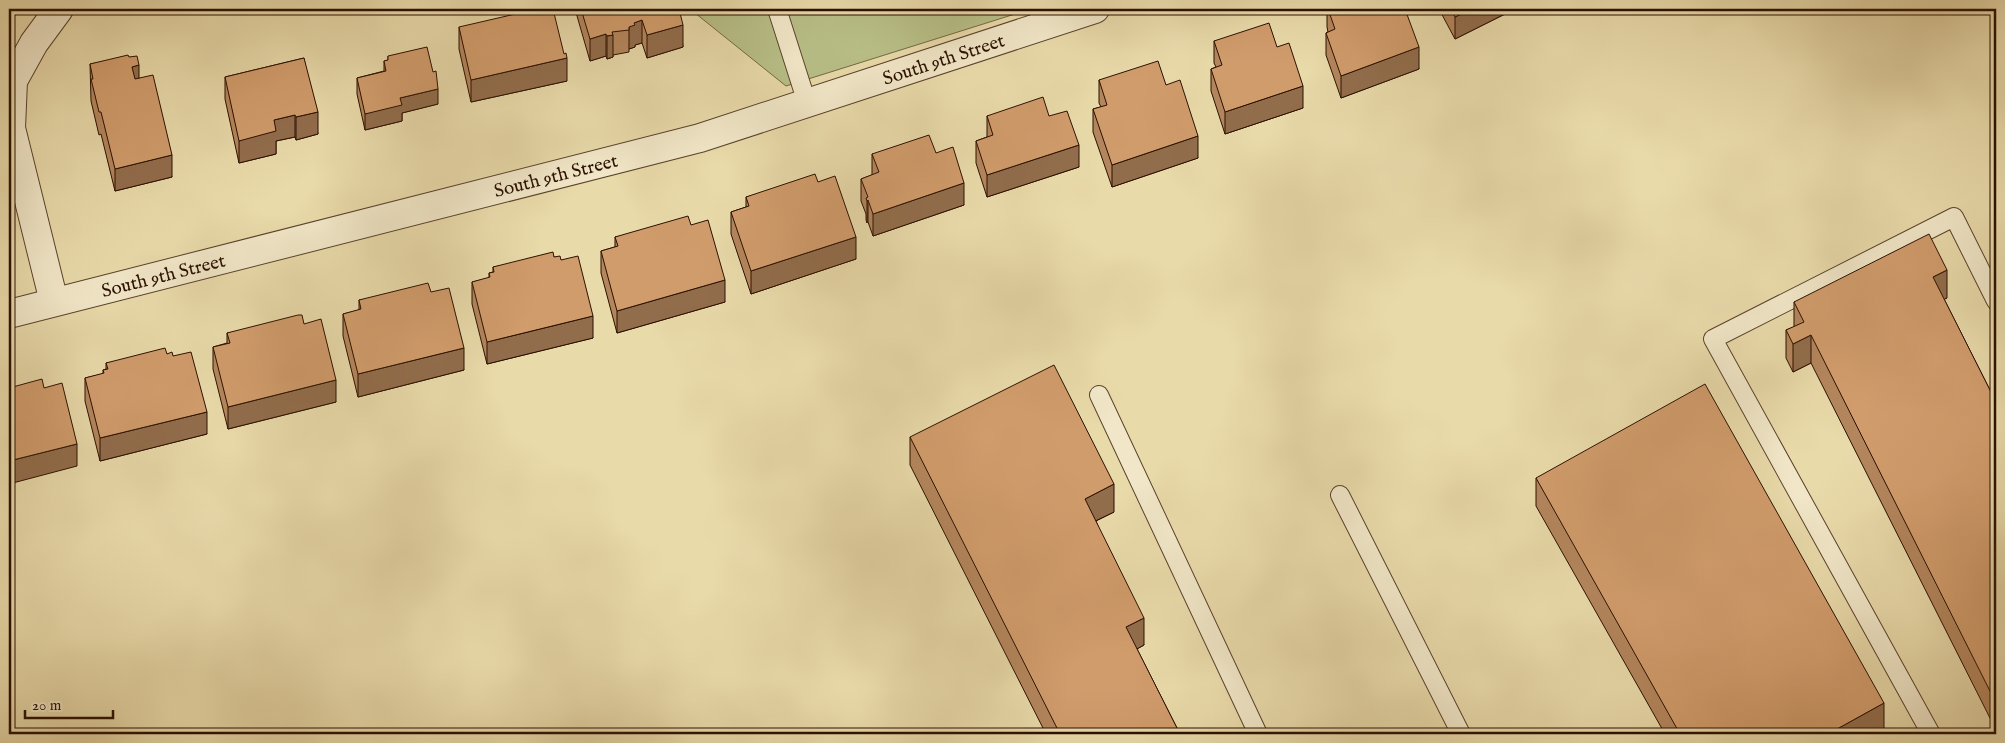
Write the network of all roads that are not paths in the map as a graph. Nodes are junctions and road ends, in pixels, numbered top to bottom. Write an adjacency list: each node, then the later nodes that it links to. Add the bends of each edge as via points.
1 (59, 9): 6 (street, via 34,42 13,81 12,128)
2 (778, 9): 4 (lane)
3 (1095, 9): 4 (street, South 9th Street)
4 (807, 103): 6 (street, South 9th Street, via 700,138)
5 (1996, 301): 12 (lane, via 1954,217 1713,338)
6 (54, 302): 7 (street, South 9th Street)
7 (9, 314)
8 (1099, 395): 10 (lane)
9 (1340, 495): 11 (lane)
10 (1258, 734)
11 (1461, 734)
12 (1931, 734)

